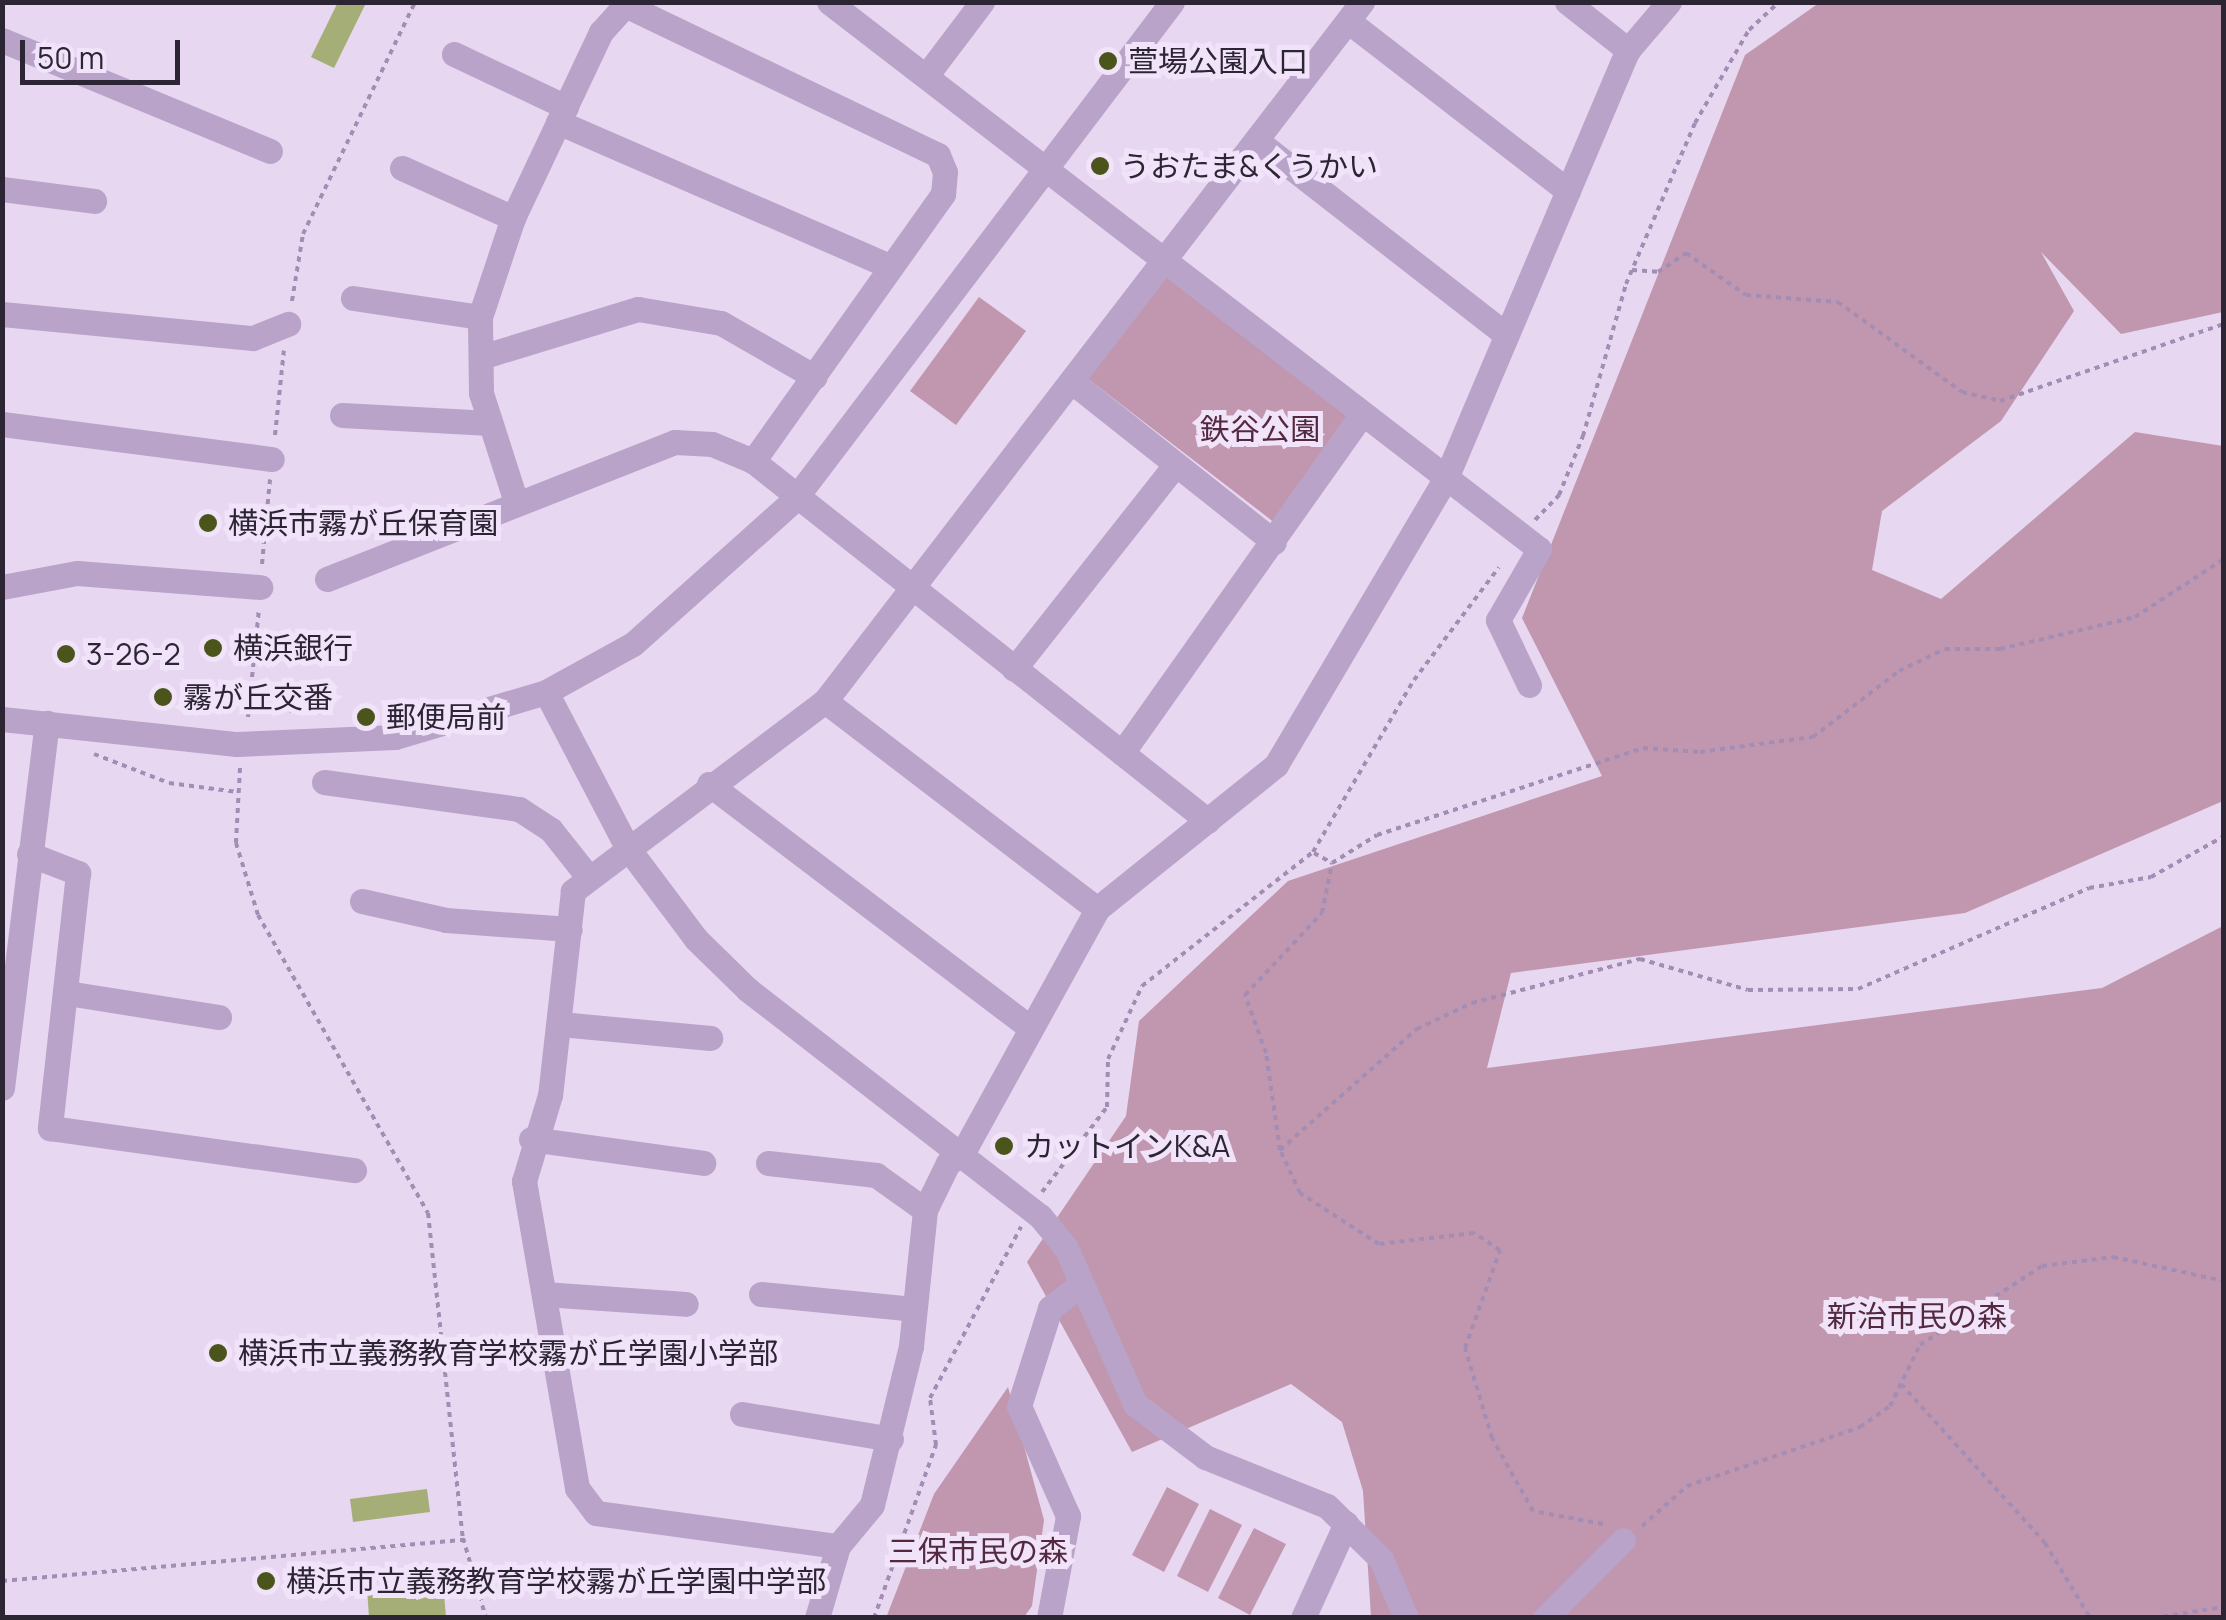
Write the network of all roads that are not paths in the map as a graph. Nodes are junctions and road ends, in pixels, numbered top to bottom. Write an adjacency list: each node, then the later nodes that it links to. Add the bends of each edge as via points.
1 (829, 2): 10 (street)
2 (982, 2): 10 (street)
3 (1172, 2): 14 (street)
4 (1567, 2): 8 (street)
5 (1669, 2): 8 (street)
6 (1355, 12): 12 (street); 17 (street)
7 (2, 40): 13 (street)
8 (1628, 50): 17 (street)
9 (454, 54): 11 (street)
10 (926, 76): 14 (street)
11 (562, 115): 19 (street); 21 (street); 21 (street, via 601,32 625,6 938,155 943,194)
12 (1256, 140): 20 (street); 26 (street)
13 (270, 152)
14 (1044, 167): 20 (street); 38 (street)
15 (402, 168): 19 (street)
16 (2, 190): 18 (street)
17 (1568, 192): 26 (street)
18 (94, 201)
19 (513, 218): 24 (street)
20 (1164, 260): 29 (street); 30 (street)
21 (891, 267): 28 (street)
22 (353, 298): 24 (street)
23 (2, 314): 25 (street, via 253,338)
24 (480, 317): 27 (street)
25 (288, 324)
26 (1506, 334): 37 (street)
27 (481, 357): 28 (street, via 613,313 669,311 720,323); 32 (street)
28 (815, 376): 35 (street)
29 (1070, 381): 36 (street); 44 (street)
30 (1362, 414): 37 (street); 40 (street)
31 (342, 415): 32 (street)
32 (490, 423): 39 (street)
33 (2, 424): 34 (street)
34 (272, 458)
35 (753, 461): 38 (street); 39 (street, via 675,442)
36 (1176, 465): 40 (street); 45 (street)
37 (1446, 478): 46 (street, via 1539,549 1498,620); 54 (street, via 1276,765)
38 (794, 500): 44 (street); 47 (street, via 633,644)
39 (516, 502): 41 (street)
40 (1274, 542): 51 (street)
41 (327, 579)
42 (2, 587): 43 (street, via 78,572)
43 (260, 587)
44 (913, 590): 45 (street); 48 (street)
45 (1014, 670): 51 (street)
46 (1529, 684)
47 (546, 692): 50 (street, via 472,721 328,744); 55 (street)
48 (825, 700): 53 (street); 60 (street)
49 (2, 719): 50 (street)
50 (47, 723): 56 (street)
51 (1122, 753): 54 (street)
52 (324, 782): 57 (street, via 519,809 552,830)
53 (708, 784): 55 (street); 65 (street)
54 (1208, 821): 60 (street)
55 (627, 847): 57 (street); 69 (street, via 747,990)
56 (29, 854): 59 (street); 62 (street, via 78,874)
57 (589, 878): 61 (street, via 573,891)
58 (362, 901): 61 (street, via 446,920)
59 (14, 902): 67 (street)
60 (1097, 910): 65 (street)
61 (570, 929): 64 (street)
62 (67, 993): 63 (street); 72 (street, via 50,1128)
63 (219, 1017)
64 (560, 1024): 66 (street); 68 (street, via 550,1094)
65 (1031, 1028): 69 (street)
66 (710, 1038)
67 (2, 1088)
68 (531, 1139): 70 (street); 75 (street, via 524,1180)
69 (962, 1154): 73 (street); 74 (street, via 1028,1205 1066,1248)
70 (703, 1162)
71 (768, 1163): 73 (street, via 876,1175)
72 (354, 1170)
73 (925, 1210): 78 (street)
74 (1079, 1286): 81 (street, via 1134,1404 1168,1434); 85 (street, via 1050,1308 1019,1406 1068,1516)
75 (544, 1294): 77 (street); 83 (street, via 576,1488 596,1513)
76 (762, 1294): 78 (street)
77 (686, 1304)
78 (913, 1308): 80 (street)
79 (742, 1414): 80 (street)
80 (891, 1438): 83 (street, via 872,1504)
81 (1346, 1523): 86 (street); 87 (street, via 1382,1558)
82 (1624, 1540): 88 (street)
83 (838, 1546): 84 (street)
84 (817, 1618)
85 (1049, 1618)
86 (1303, 1618)
87 (1406, 1618)
88 (1545, 1618)

